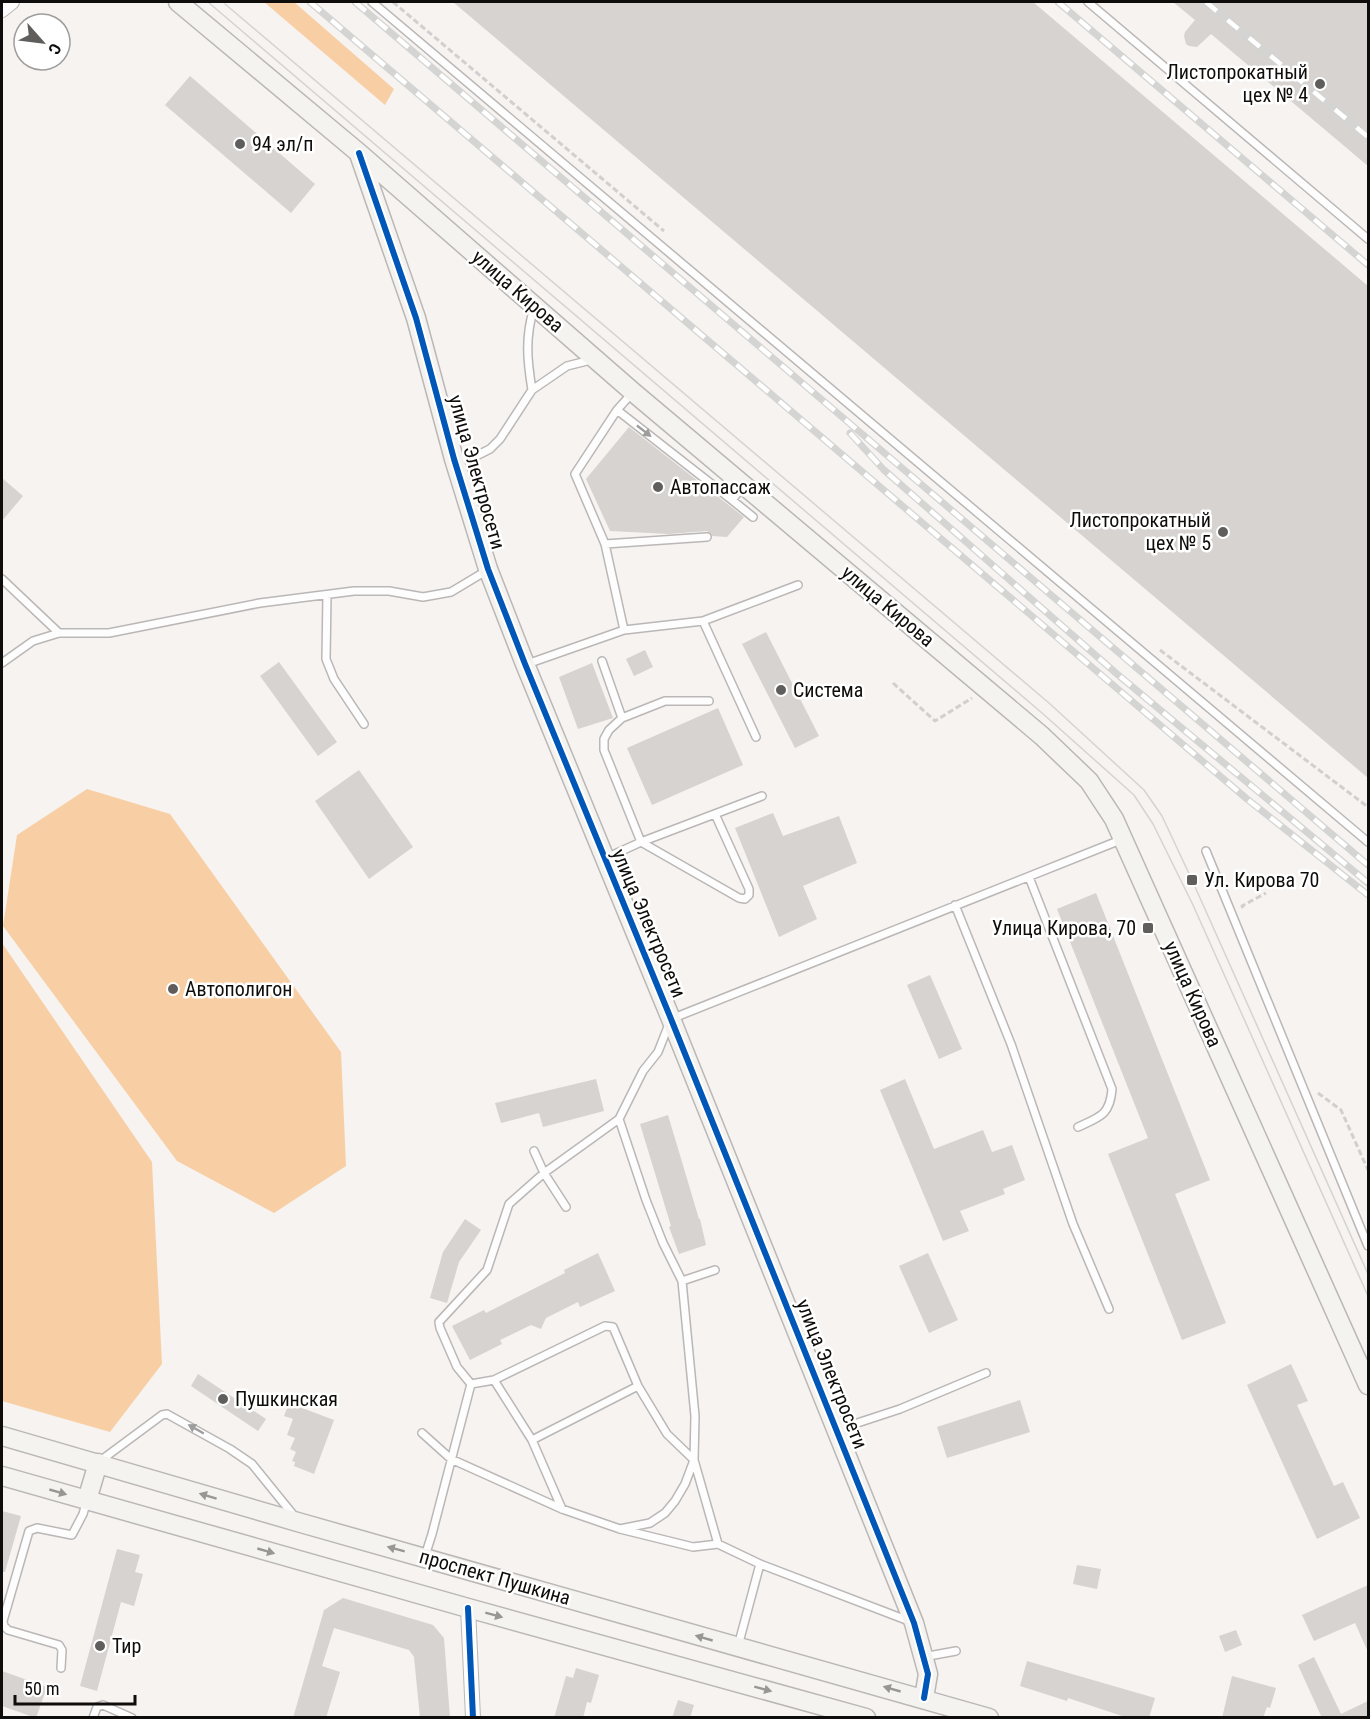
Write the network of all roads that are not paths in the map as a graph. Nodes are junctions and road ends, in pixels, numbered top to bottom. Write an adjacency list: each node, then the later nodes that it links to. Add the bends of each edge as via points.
1 (12, 2): 5 (street)
2 (178, 2): 6 (main road, улица Кирова)
3 (372, 2): 37 (lane)
4 (1088, 2): 7 (lane)
5 (2, 10)
6 (359, 153): 8 (main road, улица Кирова); 13 (main road, улица Электросети, via 416,318)
7 (1368, 239)
8 (535, 306): 9 (main road, улица Кирова); 10 (lane, via 526,351)
9 (595, 359): 10 (lane, via 567,366); 11 (main road, улица Кирова)
10 (532, 390): 13 (lane, via 490,449)
11 (633, 392): 12 (lane); 14 (main road, улица Кирова)
12 (617, 410): 15 (lane, one-way to 15); 18 (lane, via 575,474)
13 (454, 459): 19 (main road, улица Электросети)
14 (744, 485): 15 (lane); 35 (main road, улица Кирова, via 1065,756 1104,802)
15 (732, 500): 16 (lane)
16 (753, 517)
17 (707, 537): 18 (lane)
18 (605, 544): 24 (lane)
19 (488, 569): 22 (lane, via 451,592 423,597 389,591); 28 (main road, улица Электросети)
20 (2, 579): 25 (lane)
21 (798, 585): 23 (lane)
22 (327, 595): 25 (lane, via 260,603 109,633); 31 (lane, via 326,659 334,679)
23 (703, 621): 24 (lane); 32 (lane)
24 (624, 630): 28 (lane)
25 (60, 633): 27 (lane, via 33,641)
26 (602, 661): 30 (lane)
27 (2, 663)
28 (525, 664): 39 (main road, улица Электросети)
29 (709, 702): 30 (lane, via 665,701)
30 (622, 718): 36 (lane, via 609,730 604,750)
31 (364, 724)
32 (756, 737)
33 (762, 796): 34 (lane)
34 (715, 814): 36 (lane); 36 (lane, via 749,889 745,899)
35 (1124, 839): 40 (lane); 55 (main road, улица Кирова)
36 (641, 842): 39 (lane)
37 (1368, 842)
38 (1206, 851): 48 (lane)
39 (602, 862): 42 (main road, улица Электросети)
40 (1029, 877): 41 (lane); 44 (lane, via 1112,1089 1104,1115)
41 (955, 905): 42 (lane); 51 (lane, via 1011,1044 1073,1224)
42 (671, 1018): 43 (lane, via 657,1052); 57 (main road, улица Электросети)
43 (619, 1119): 46 (lane); 50 (lane, via 646,1200)
44 (1078, 1127)
45 (534, 1151): 46 (lane)
46 (544, 1173): 47 (lane); 54 (lane, via 509,1204 487,1270 439,1322 457,1367)
47 (566, 1207)
48 (1368, 1246)
49 (715, 1270): 50 (lane)
50 (682, 1281): 62 (lane, via 695,1416)
51 (1109, 1309)
52 (986, 1373): 57 (lane, via 900,1409)
53 (494, 1380): 54 (lane); 56 (lane, via 608,1325 615,1329); 60 (lane)
54 (471, 1384): 61 (lane)
55 (1368, 1385)
56 (638, 1386): 60 (lane); 62 (lane, via 667,1434)
57 (836, 1430): 73 (main road, улица Электросети)
58 (422, 1433): 61 (lane)
59 (2, 1436): 63 (main road, проспект Пушкина)
60 (532, 1440): 66 (lane)
61 (450, 1459): 66 (lane); 70 (lane)
62 (694, 1460): 68 (lane, via 685,1484 665,1513 650,1523); 69 (lane)
63 (98, 1463): 65 (main road); 67 (main road, проспект Пушкина, one-way to 63); 67 (lane, one-way to 63, via 252,1464 167,1414)
64 (2, 1476): 65 (main road, проспект Пушкина, one-way to 65)
65 (87, 1500): 72 (main road, проспект Пушкина, one-way to 72); 77 (lane, via 72,1535 37,1528 29,1531 3,1621 8,1630 59,1645)
66 (562, 1509): 68 (lane)
67 (301, 1523): 70 (main road, проспект Пушкина, one-way to 67)
68 (620, 1529): 69 (lane, via 693,1547)
69 (718, 1544): 71 (lane)
70 (424, 1557): 74 (main road, проспект Пушкина, one-way to 70)
71 (760, 1564): 73 (lane); 74 (lane)
72 (468, 1608): 81 (street); 82 (main road, проспект Пушкина, one-way to 82)
73 (914, 1623): 76 (main road, улица Электросети)
74 (738, 1647): 78 (main road, проспект Пушкина, one-way to 74)
75 (956, 1651): 76 (lane)
76 (923, 1657): 78 (main road, улица Электросети, via 928,1674)
77 (61, 1668)
78 (924, 1698): 83 (main road, проспект Пушкина)
79 (93, 1718): 80 (lane, via 103,1705)
80 (132, 1718)
81 (473, 1718)
82 (866, 1718)
83 (989, 1718)

